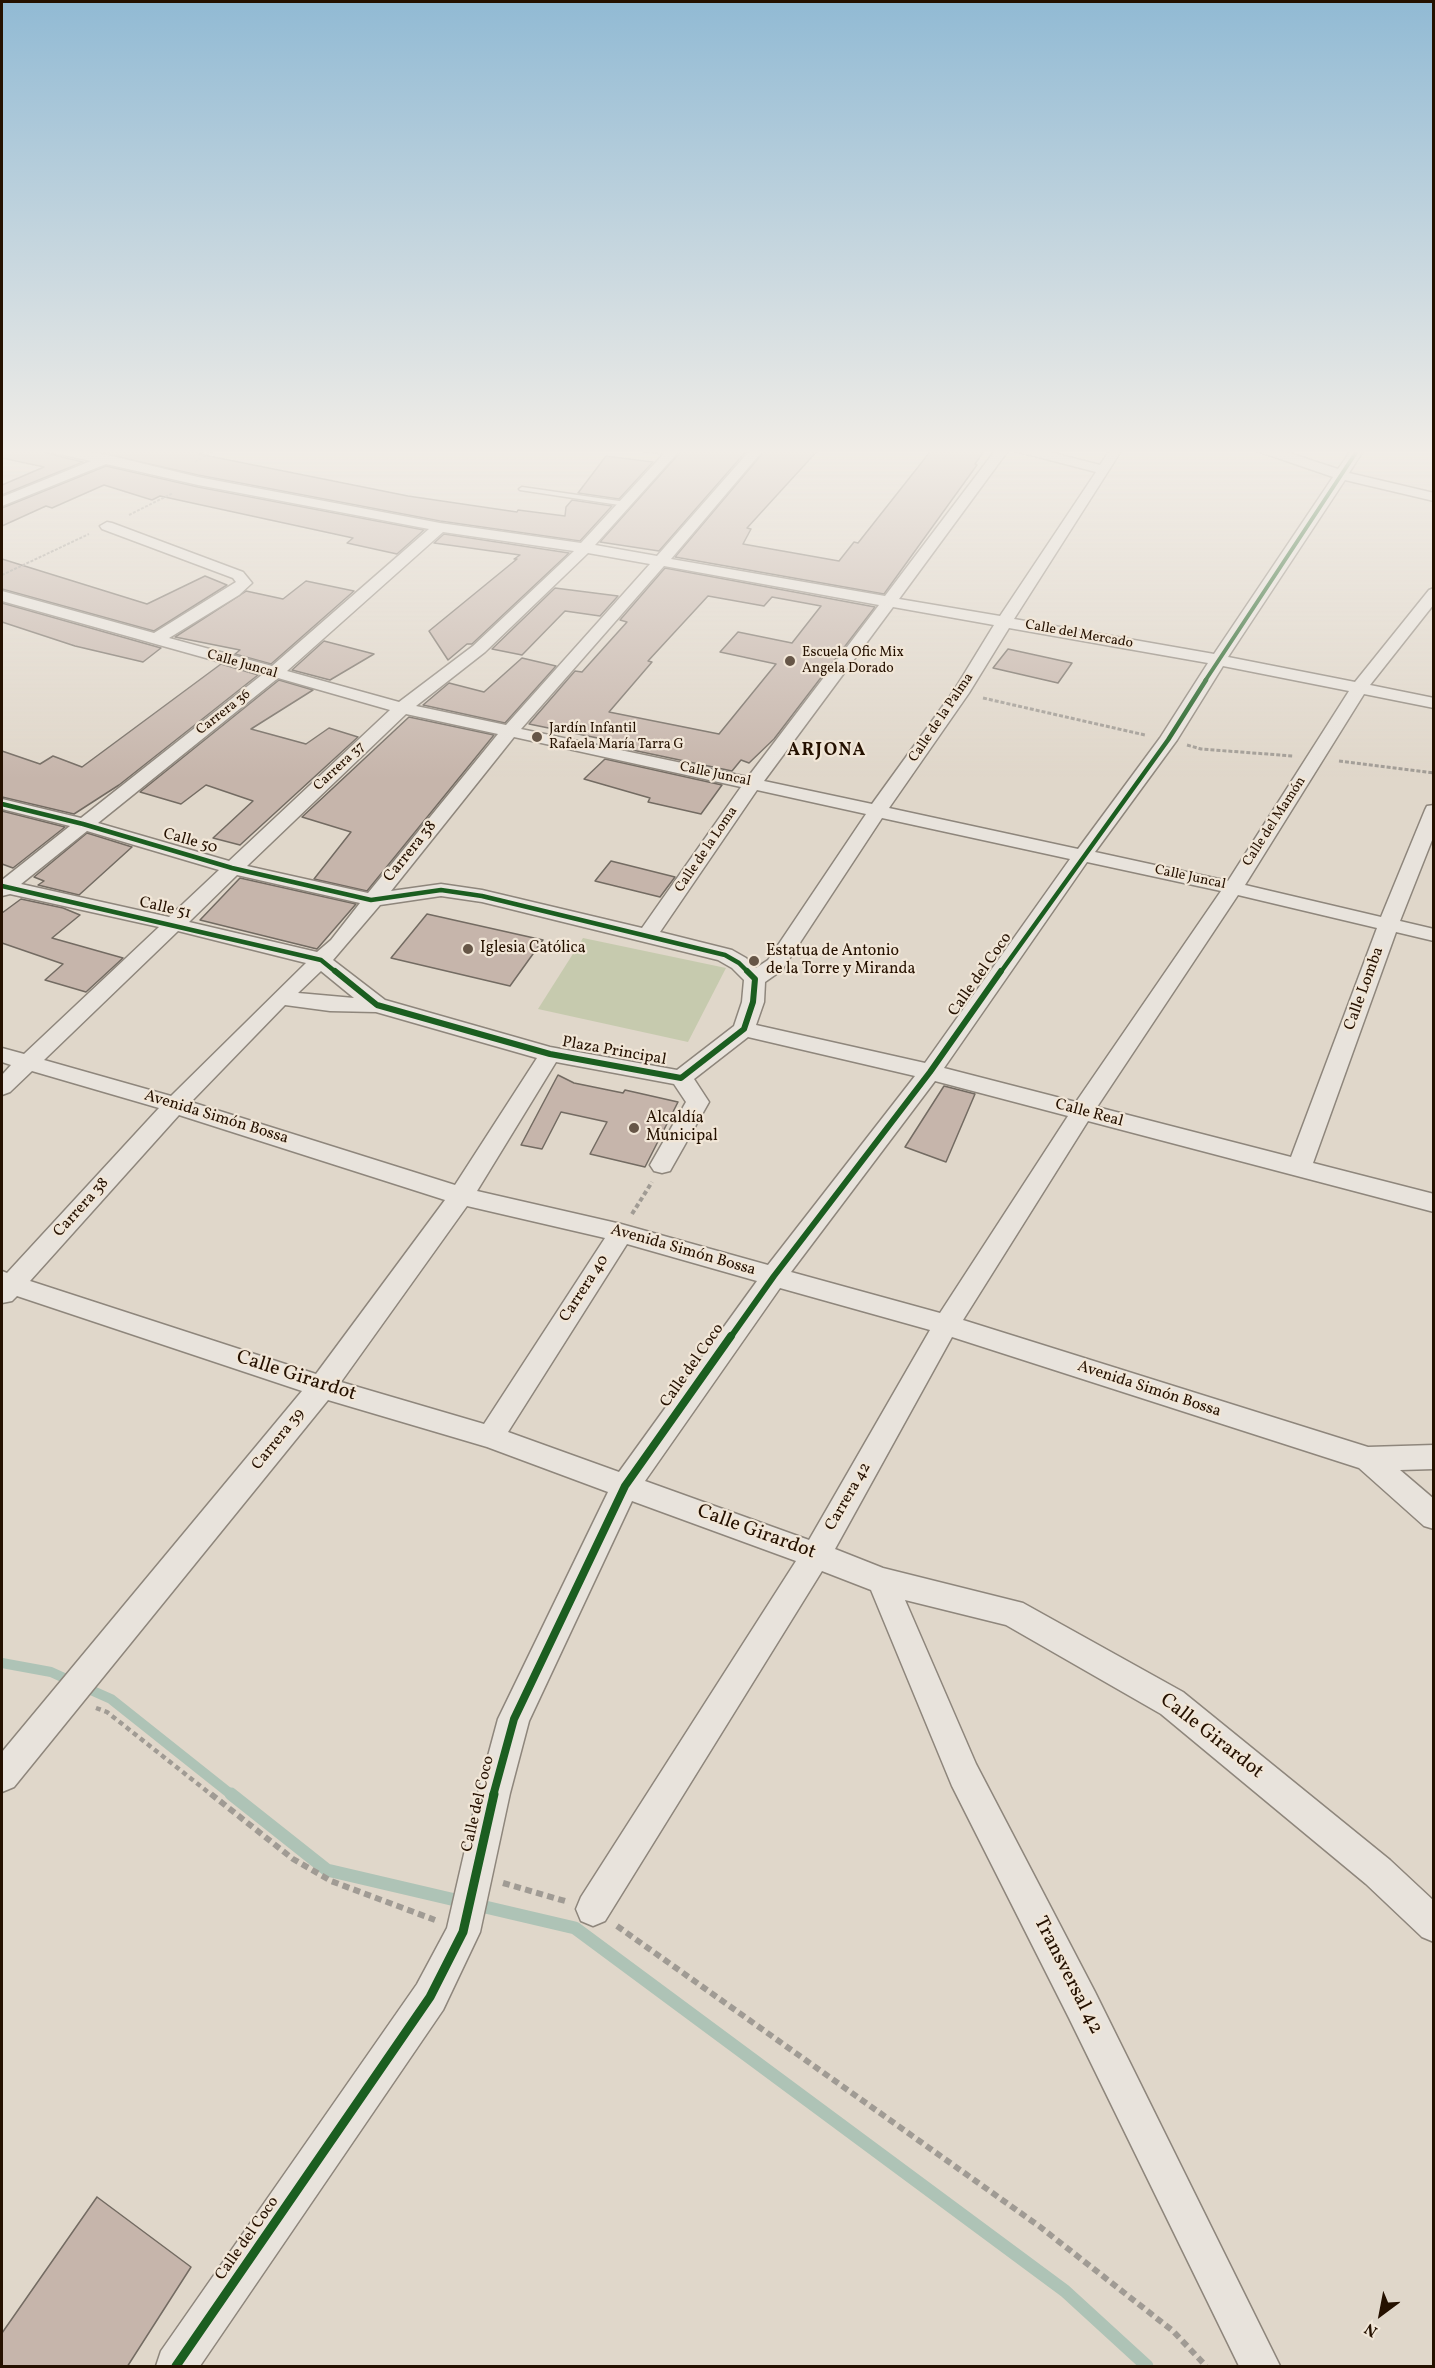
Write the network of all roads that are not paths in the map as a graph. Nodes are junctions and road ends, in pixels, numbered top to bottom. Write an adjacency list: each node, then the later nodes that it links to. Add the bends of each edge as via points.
1 (194, 559): 14 (street, via 238,575 244,583)
2 (404, 559): 16 (street, Carrera 36)
3 (574, 559): 19 (street, Carrera 37, via 479,649)
4 (646, 559): 9 (street, Calle del Mercado)
5 (663, 559): 9 (street, Carrera 38)
6 (920, 559): 12 (street, Calle de la Loma)
7 (1046, 559): 13 (street, Calle de la Palma)
8 (1286, 559): 15 (street, Calle del Coco)
9 (661, 561): 12 (street, Calle del Mercado); 20 (street, Carrera 38)
10 (1434, 593): 17 (street, Calle del Mamón)
11 (2, 596): 14 (street, Calle Juncal)
12 (888, 601): 13 (street, Calle del Mercado); 21 (street, Calle de la Loma)
13 (1004, 622): 15 (street, Calle del Mercado); 24 (street, Calle de la Palma, via 962,693)
14 (154, 640): 16 (street, Calle Juncal)
15 (1218, 660): 17 (street, Calle del Mercado); 26 (street, Calle del Coco, via 1168,740)
16 (273, 674): 19 (street, Calle Juncal); 25 (street, Carrera 36)
17 (1360, 687): 18 (street, Calle del Mercado); 30 (street, Calle del Mamón)
18 (1434, 703)
19 (402, 708): 20 (street, Calle Juncal); 28 (street, Carrera 37)
20 (508, 732): 21 (street, Calle Juncal); 27 (street, Carrera 38)
21 (753, 783): 24 (street, Calle Juncal); 35 (street, Calle de la Loma)
22 (2, 804): 25 (street, Calle 50)
23 (1434, 810): 34 (street, Calle Lomba)
24 (877, 811): 26 (street, Calle Juncal); 38 (street, Calle de la Palma, via 775,964)
25 (83, 824): 28 (street, Calle 50); 29 (street, Carrera 36)
26 (1082, 856): 30 (street, Calle Juncal); 45 (street, Calle del Coco)
27 (405, 860): 31 (street, via 417,879); 32 (street, Carrera 38)
28 (232, 868): 32 (street, Calle 50); 33 (street, Carrera 37)
29 (3, 888): 33 (street, Calle 51)
30 (1233, 888): 34 (street, Calle Juncal); 49 (street, Calle del Mamón)
31 (441, 890): 32 (street); 35 (street)
32 (371, 900): 37 (street, Carrera 38)
33 (173, 924): 37 (street, Calle 51); 44 (street, Carrera 37)
34 (1388, 925): 36 (street, Calle Juncal); 51 (street, Calle Lomba)
35 (648, 935): 38 (street, via 725,955)
36 (1434, 935)
37 (321, 960): 39 (street, Carrera 38); 40 (street, Plaza Principal)
38 (755, 979): 41 (street)
39 (280, 998): 40 (street); 48 (street, Carrera 38)
40 (377, 1005): 42 (street, Plaza Principal)
41 (744, 1029): 45 (street, Calle Real); 46 (street, Plaza Principal)
42 (550, 1054): 46 (street, Plaza Principal); 52 (street, Carrera 39)
43 (2, 1055): 44 (street, Avenida Simón Bossa)
44 (29, 1062): 47 (street, Carrera 37); 48 (street, Avenida Simón Bossa)
45 (930, 1072): 49 (street, Calle Real); 55 (street, Calle del Coco)
46 (681, 1078): 50 (street, via 698,1102)
47 (2, 1087)
48 (175, 1105): 52 (street, Avenida Simón Bossa); 56 (street, Carrera 38)
49 (1081, 1113): 51 (street, Calle Real); 57 (street, Carrera 42)
50 (662, 1165)
51 (1299, 1169): 53 (street, Calle Real)
52 (461, 1196): 54 (street, Avenida Simón Bossa); 58 (street, Carrera 39)
53 (1434, 1203)
54 (621, 1233): 55 (street, Avenida Simón Bossa); 59 (street, Carrera 40)
55 (774, 1276): 57 (street, Avenida Simón Bossa); 62 (street, Calle del Coco)
56 (5, 1287): 58 (street, Calle Girardot)
57 (946, 1325): 61 (street, Avenida Simón Bossa); 64 (street, Carrera 42)
58 (322, 1387): 59 (street, Calle Girardot); 66 (street, Carrera 39)
59 (490, 1437): 62 (street, Calle Girardot)
60 (1434, 1457): 61 (street, Avenida Simón Bossa)
61 (1368, 1459): 63 (street)
62 (625, 1486): 64 (street, Calle Girardot); 69 (street, Calle del Coco, via 514,1719 470,1904 430,1997)
63 (1434, 1517)
64 (816, 1555): 65 (street, Calle Girardot); 67 (street, Carrera 42)
65 (882, 1581): 68 (street, Calle Girardot, via 1012,1612 1172,1703 1378,1872); 70 (street, Transversal 42, via 964,1775)
66 (2, 1776)
67 (593, 1909)
68 (1434, 1925)
69 (176, 2367)
70 (1260, 2367)

